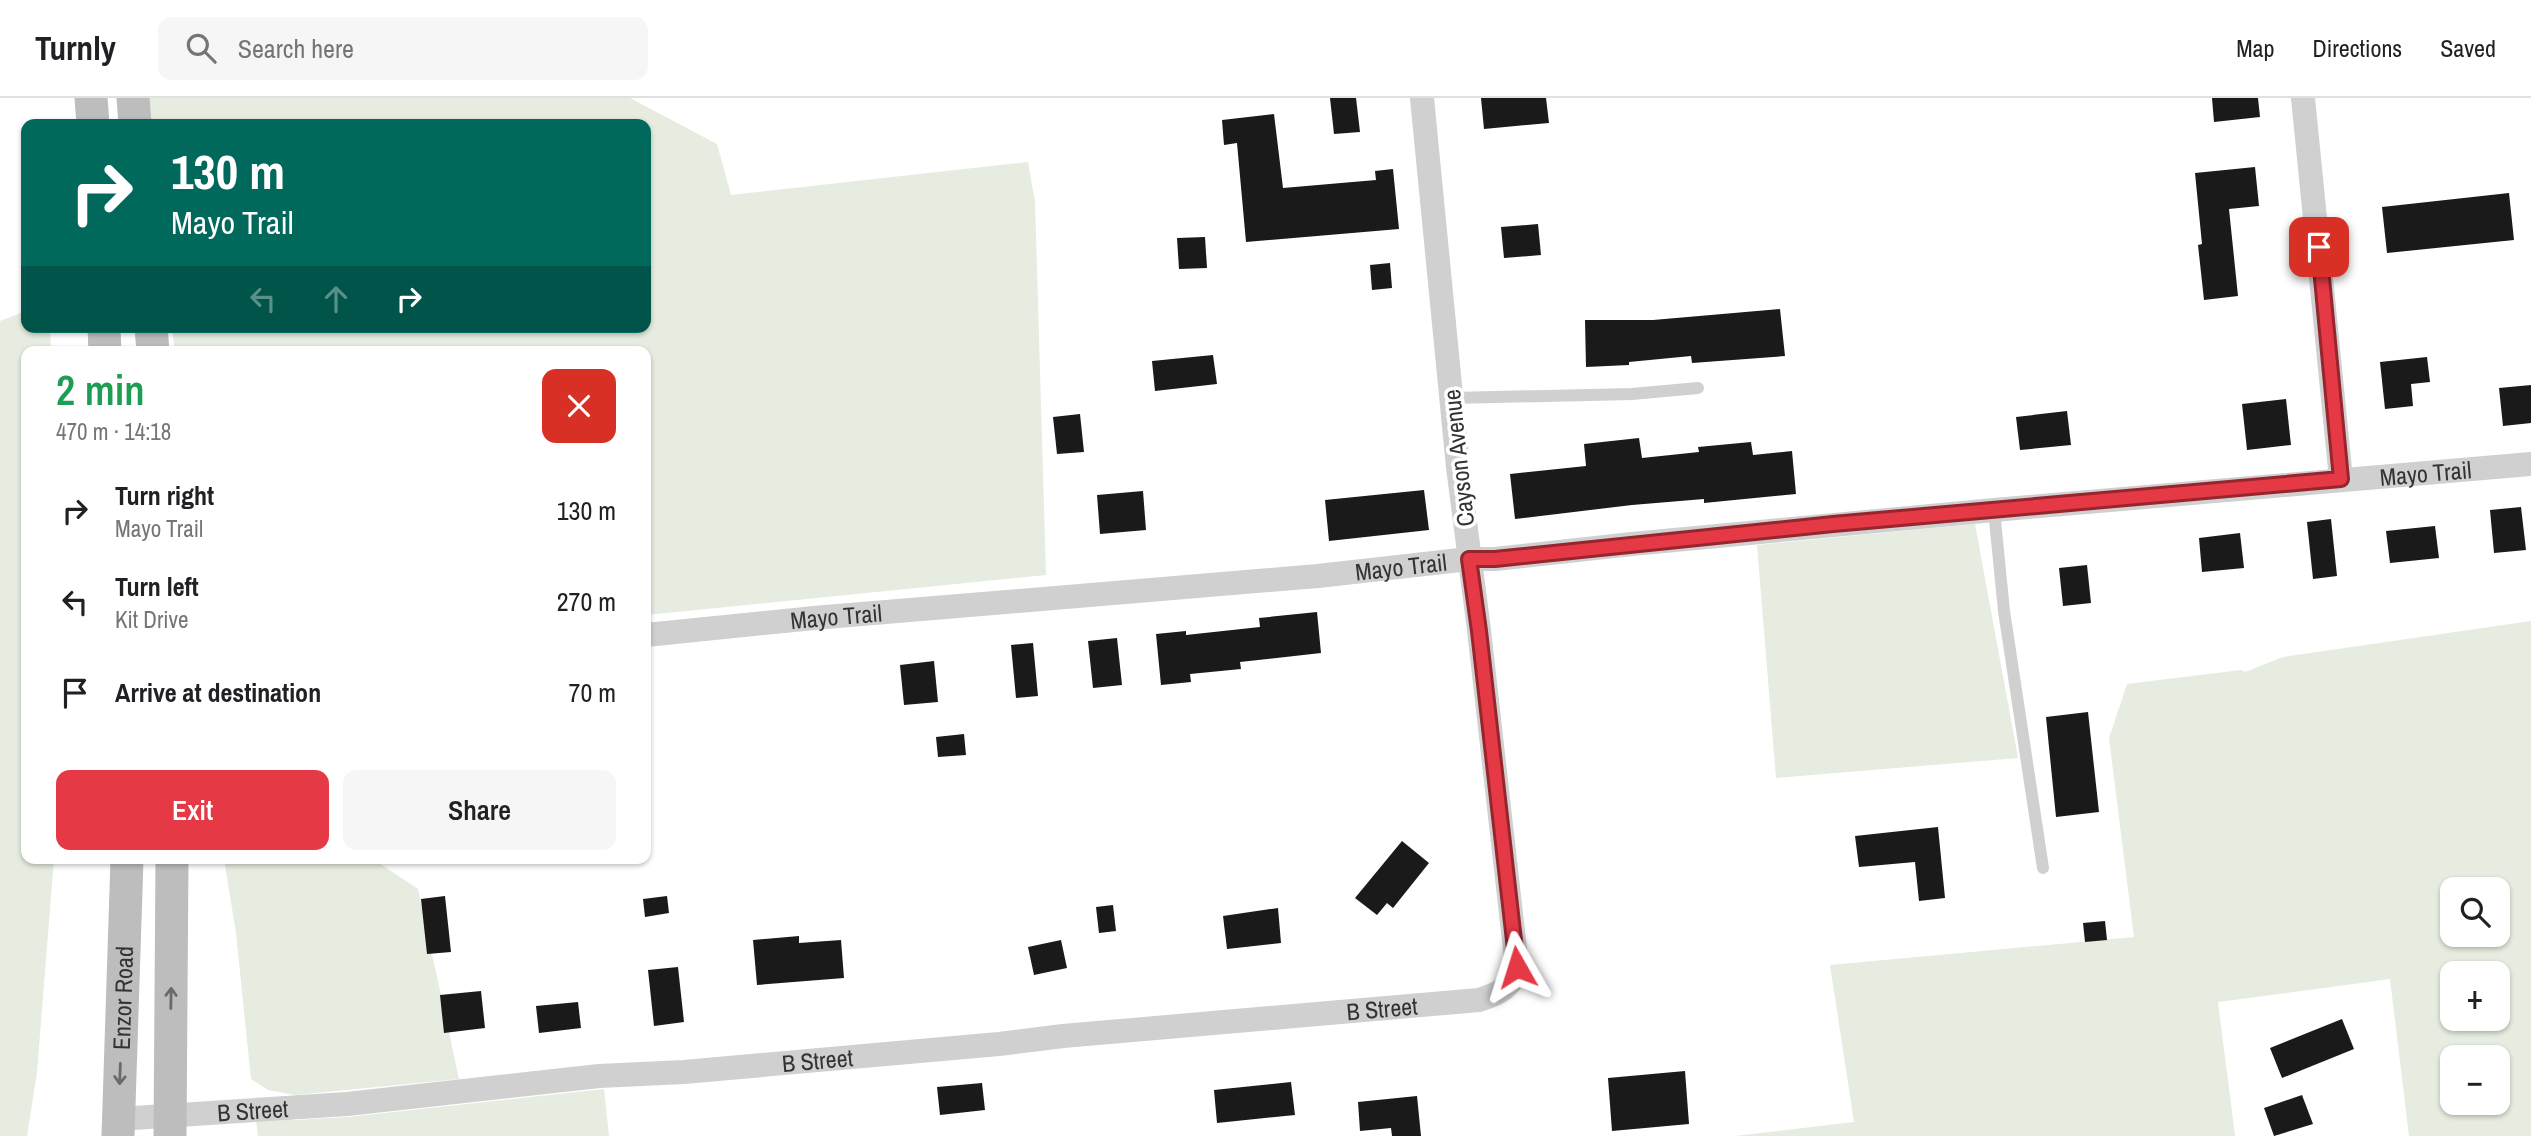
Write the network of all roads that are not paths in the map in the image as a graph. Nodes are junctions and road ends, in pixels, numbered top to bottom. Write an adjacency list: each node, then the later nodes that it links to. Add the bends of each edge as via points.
1 (91, 98): 5 (main road)
2 (133, 98): 6 (main road)
3 (1422, 98): 8 (street, Cayson Avenue)
4 (2303, 98): 10 (street)
5 (93, 119)
6 (135, 119)
7 (1699, 388): 8 (lane)
8 (1452, 398): 12 (street, Cayson Avenue)
9 (2531, 464): 10 (street, Mayo Trail)
10 (2341, 479): 11 (street, Mayo Trail)
11 (1994, 510): 12 (street, Mayo Trail); 16 (lane, via 2006,625)
12 (1469, 559): 13 (street, Mayo Trail); 17 (street, Cayson Avenue, via 1517,967)
13 (651, 634)
14 (127, 864): 19 (main road, Enzor Road, one-way to 19)
15 (172, 864): 18 (main road, Enzor Road, one-way to 15)
16 (2043, 868)
17 (1510, 984): 18 (street, B Street, via 1499,994 1479,1000 599,1076)
18 (170, 1126): 19 (street, B Street)
19 (118, 1127)

